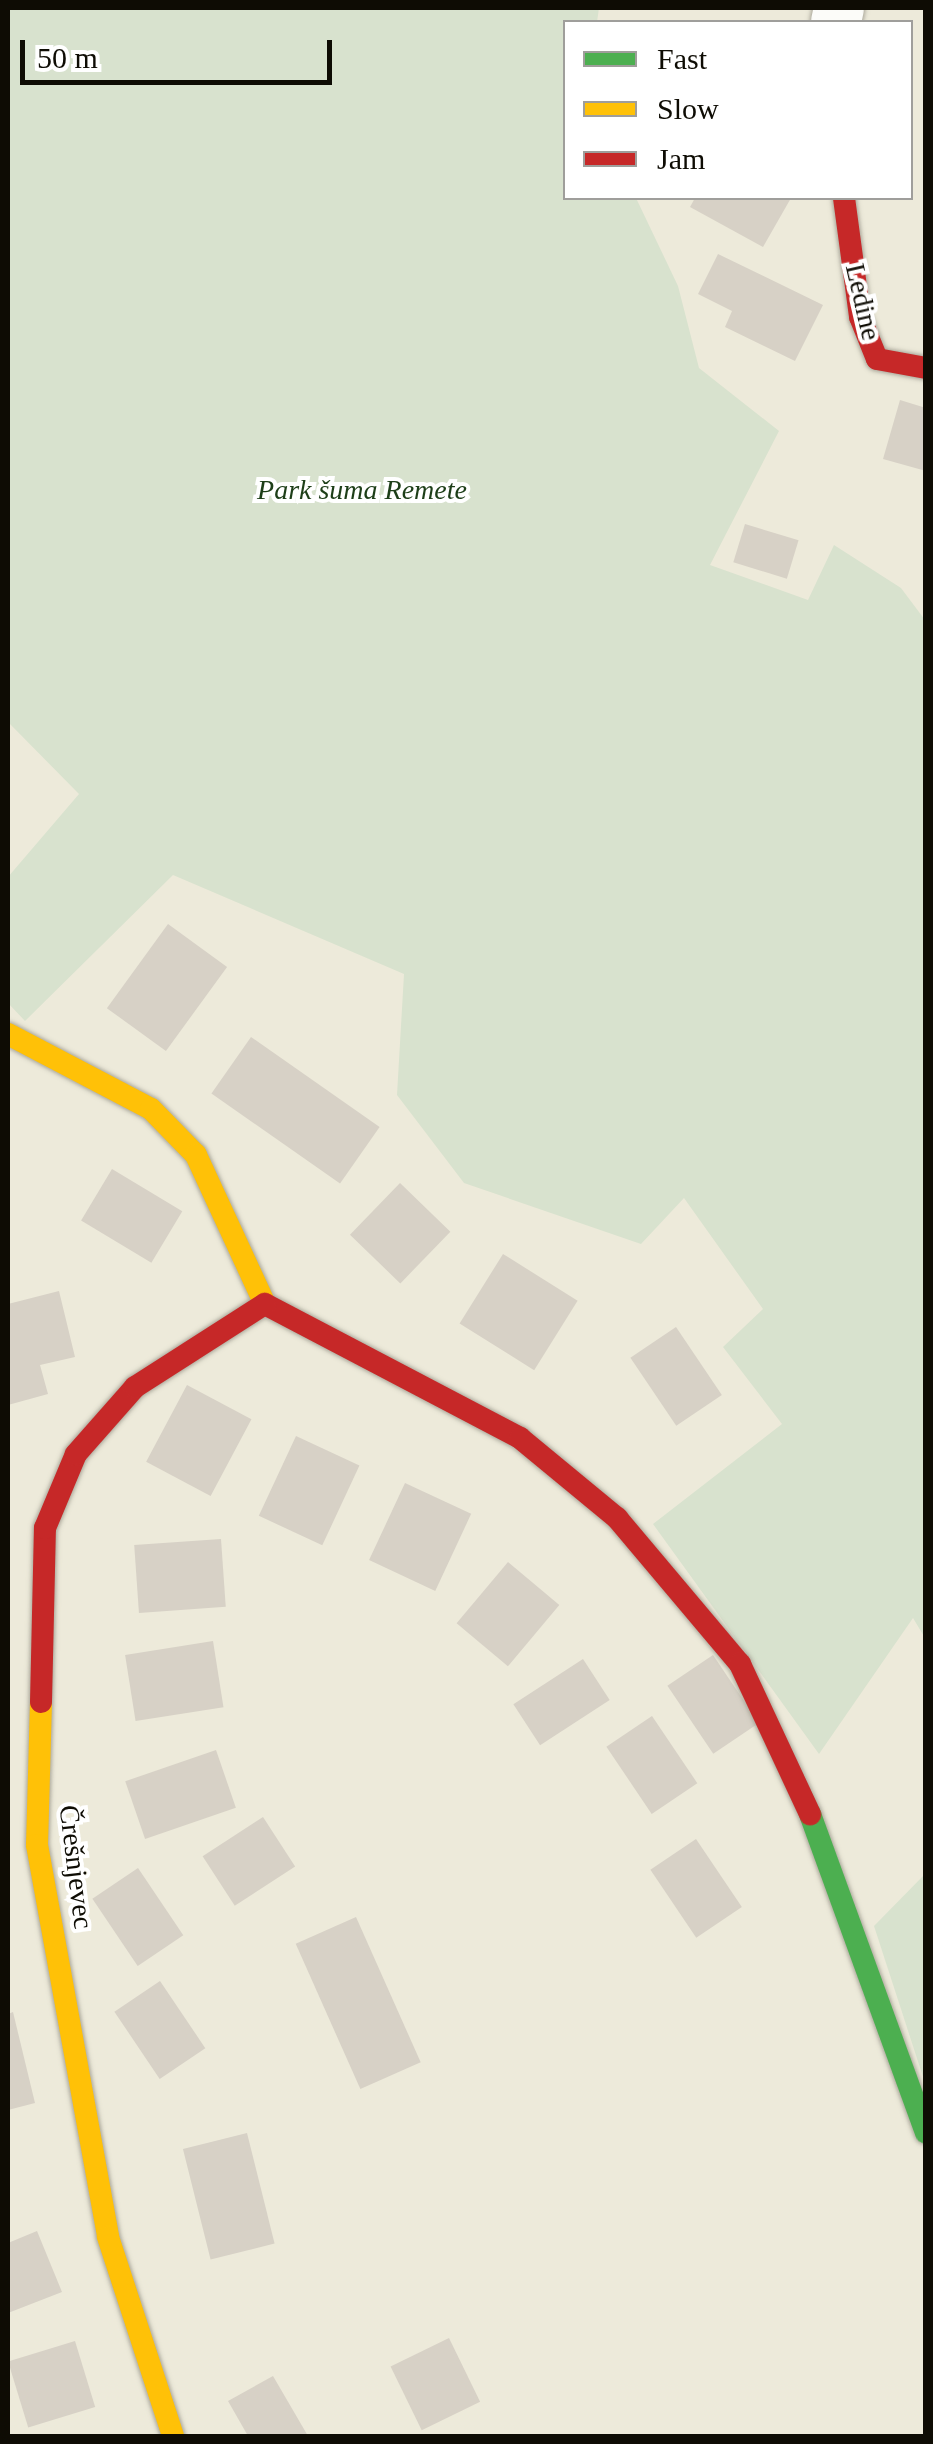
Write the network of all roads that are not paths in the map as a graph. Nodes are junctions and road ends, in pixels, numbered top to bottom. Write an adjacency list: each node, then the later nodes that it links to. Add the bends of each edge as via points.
1 (844, 200): 2 (street, Ledine, via 860,317 877,358)
2 (926, 368)
3 (10, 1040): 4 (street, via 52,1051 162,1120 196,1156)
4 (265, 1304): 5 (street, via 520,1438 617,1518 740,1664 834,1864); 6 (street, Črešnjevec, via 135,1387 76,1454 45,1528 37,1845 108,2237)
5 (926, 2134)
6 (172, 2436)

